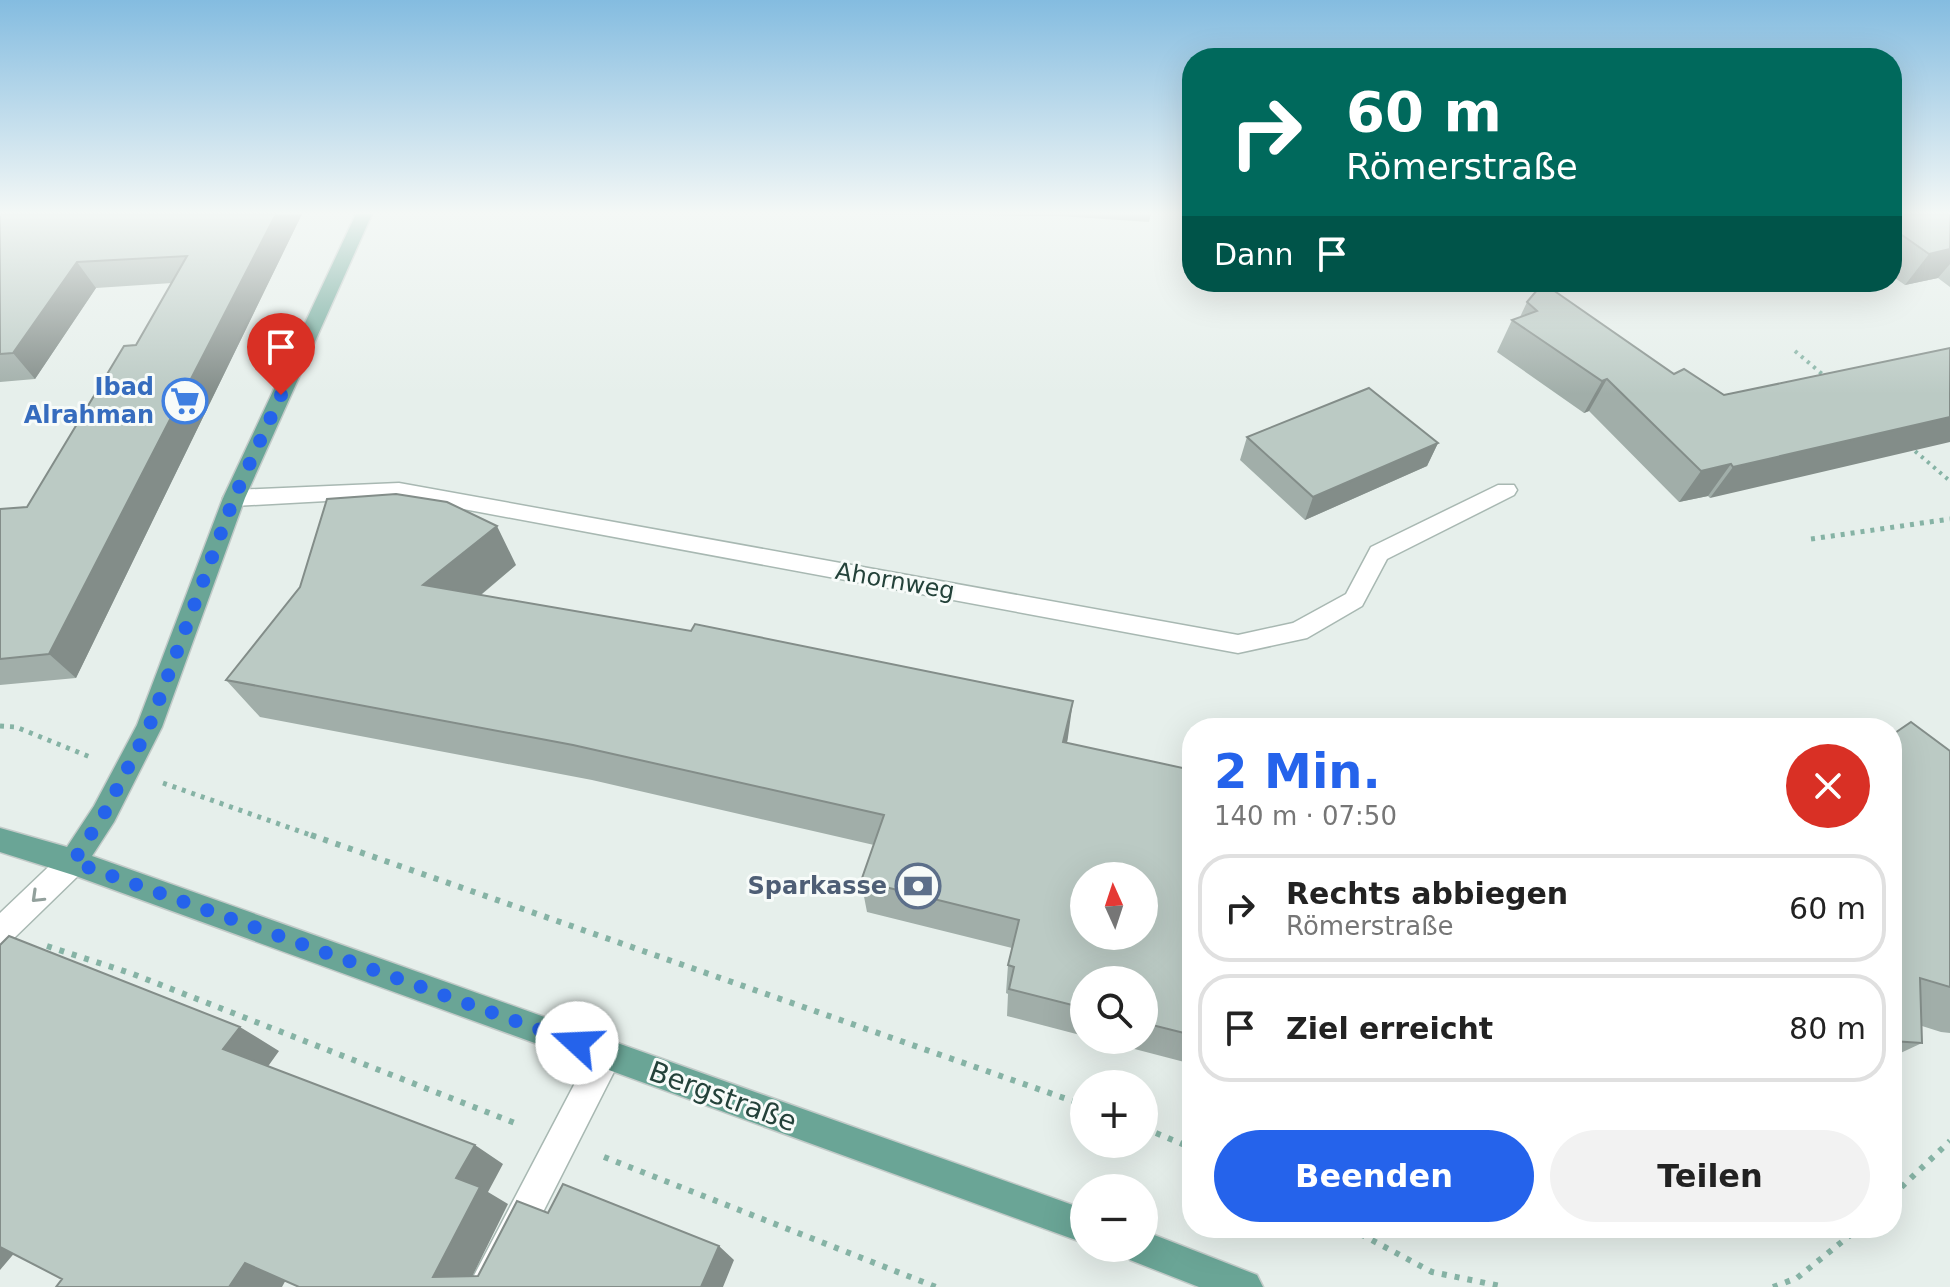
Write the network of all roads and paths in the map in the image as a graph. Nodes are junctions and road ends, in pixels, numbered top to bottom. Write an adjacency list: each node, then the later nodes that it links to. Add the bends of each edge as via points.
1 (337, 274): 7 (main road)
2 (1795, 351): 3 (path)
3 (1831, 381)
4 (1902, 441): 5 (path)
5 (1950, 481)
6 (1506, 490): 7 (street, Ahornweg, via 1379,553 1354,600 1299,631 1238,644 399,490)
7 (234, 498): 11 (main road, via 149,727)
8 (1950, 519): 9 (path)
9 (1811, 539)
10 (0, 726): 11 (path, via 16,727)
11 (127, 771): 13 (main road); 16 (path)
12 (0, 840): 13 (main road, Bergstraße)
13 (73, 862): 14 (street, one-way to 14); 15 (main road, Bergstraße)
14 (0, 932): 18 (path, via 133,974)
15 (607, 1054): 18 (street); 22 (main road, Bergstraße)
16 (1070, 1100)
17 (1158, 1134): 20 (path)
18 (561, 1141): 26 (street); 27 (path)
19 (1950, 1141): 21 (path)
20 (1182, 1144)
21 (1902, 1187)
22 (1070, 1221)
23 (1368, 1238): 29 (path, via 1432,1272)
24 (1847, 1238): 30 (path, via 1797,1278)
25 (1158, 1254): 28 (main road)
26 (486, 1287)
27 (936, 1287)
28 (1245, 1287)
29 (1505, 1287)
30 (1773, 1287)

